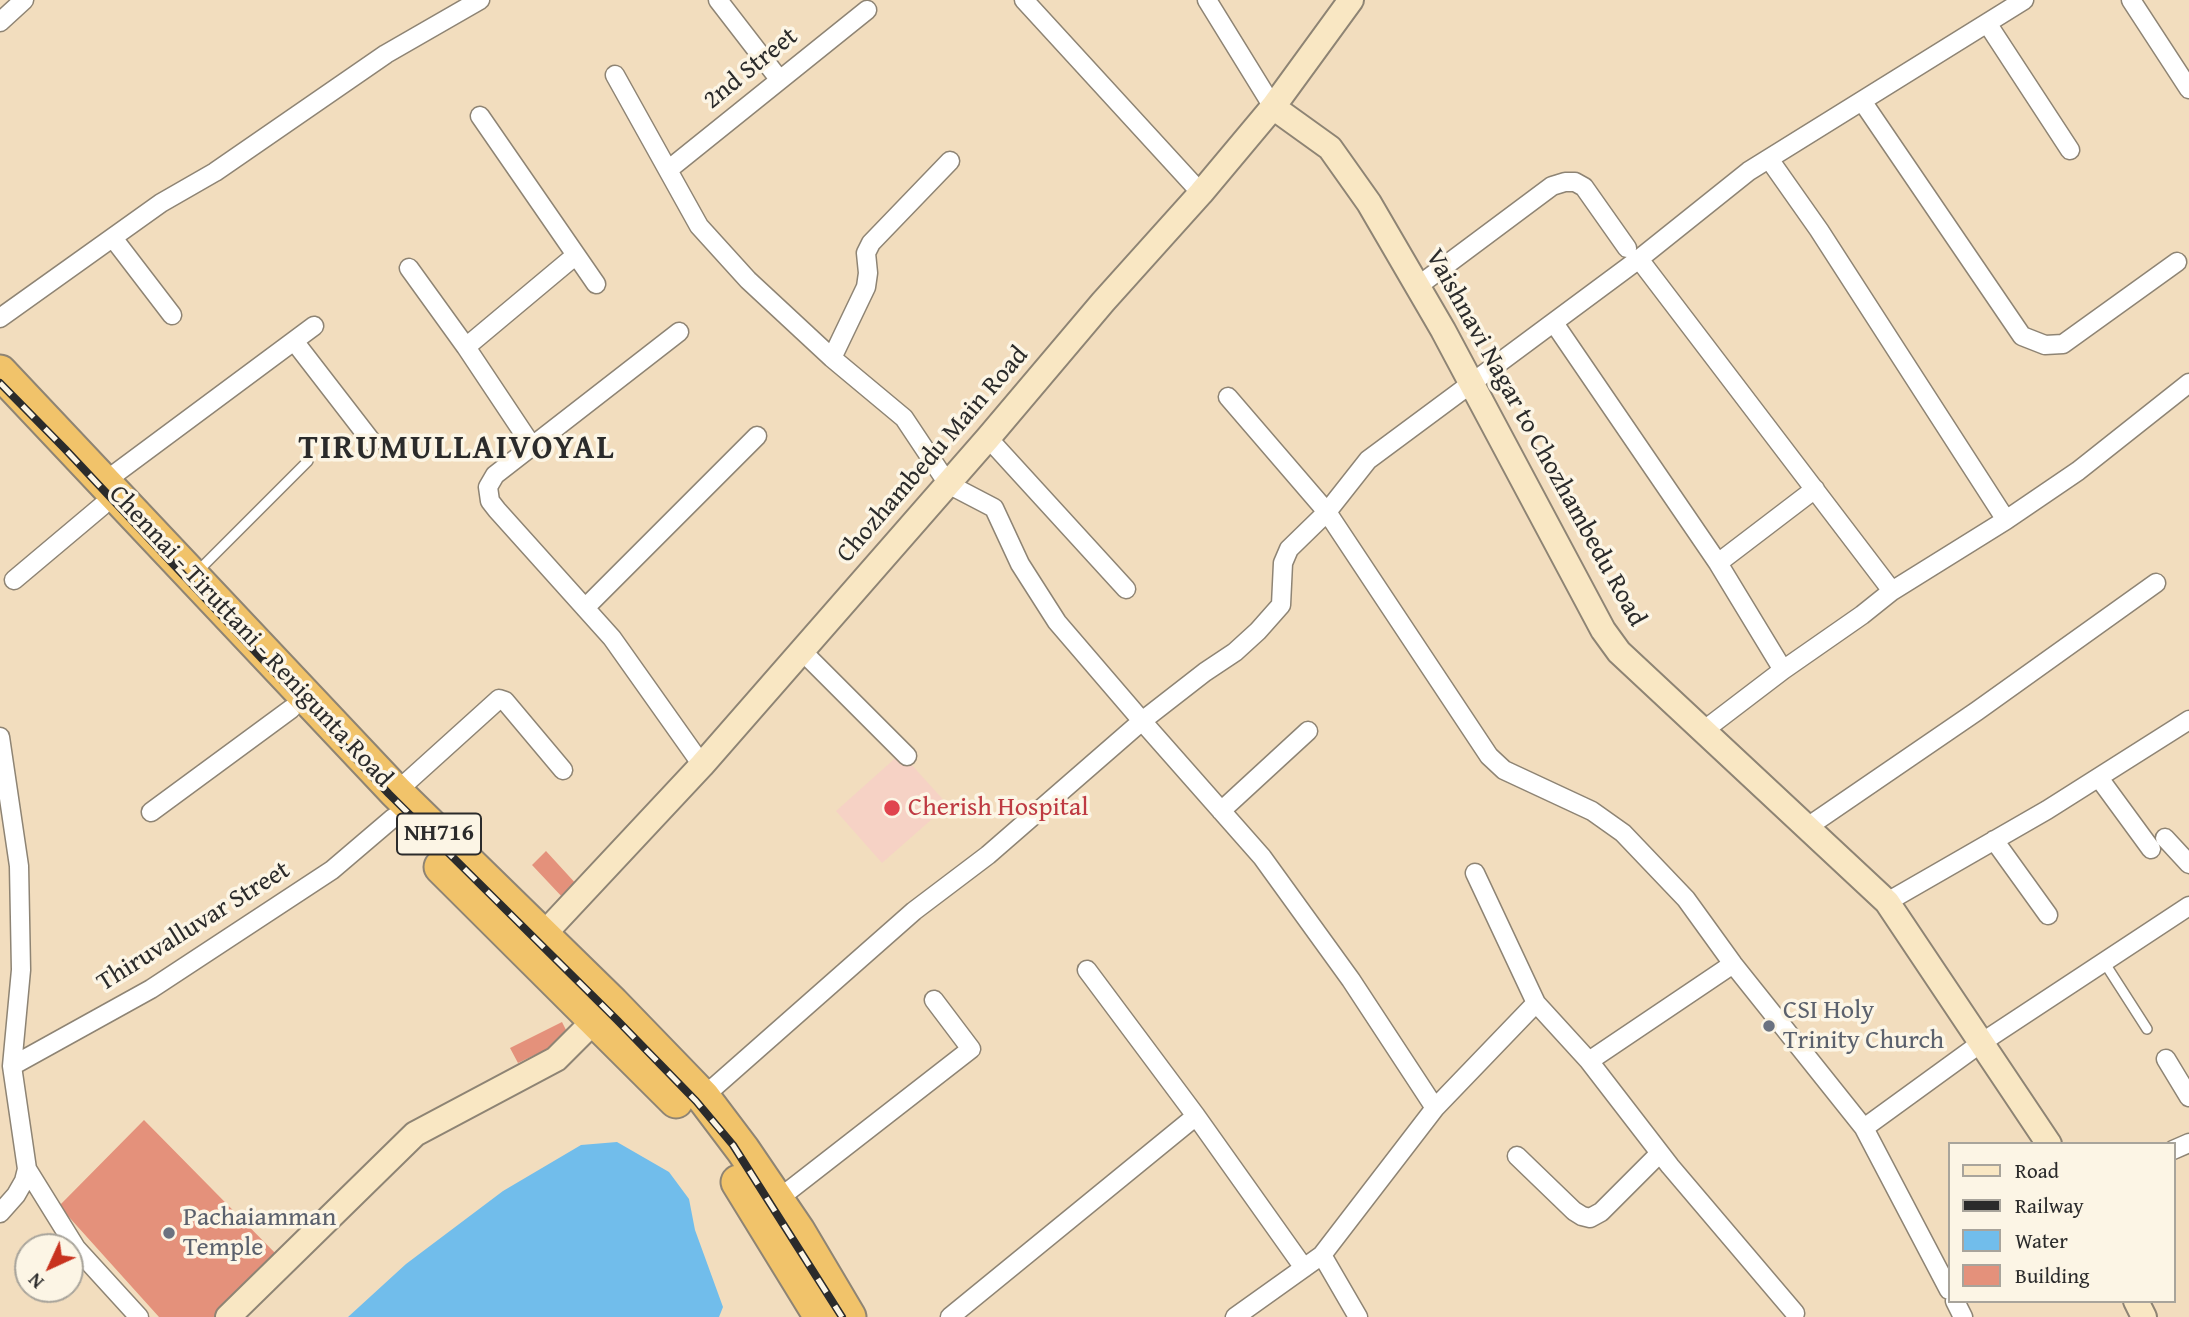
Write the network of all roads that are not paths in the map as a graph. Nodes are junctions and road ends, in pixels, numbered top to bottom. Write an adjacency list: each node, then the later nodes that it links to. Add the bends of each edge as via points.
1 (24, 0): 10 (street)
2 (480, 0): 23 (street, via 386,54)
3 (718, 0): 13 (street)
4 (1024, 0): 22 (street)
5 (1207, 0): 16 (street)
6 (1351, 0): 16 (street, Chozhambedu Main Road)
7 (2024, 0): 11 (street)
8 (2131, 0): 14 (street)
9 (867, 10): 13 (street, 2nd Street)
10 (0, 22)
11 (1987, 23): 15 (street); 18 (street)
12 (615, 75): 21 (street)
13 (779, 79): 21 (street, 2nd Street)
14 (2189, 89)
15 (1862, 101): 19 (street); 26 (street, via 2022,336 2045,345 2063,344)
16 (1273, 107): 22 (street, Chozhambedu Main Road); 29 (street, Vaishnavi Nagar to Chozhambedu Road, via 1330,148)
17 (480, 116): 25 (street)
18 (2070, 150)
19 (1769, 159): 24 (street); 52 (street)
20 (950, 160): 37 (street, via 871,243 866,253 866,287)
21 (668, 170): 37 (street, via 699,226 748,280)
22 (1201, 193): 44 (street, Chozhambedu Main Road)
23 (113, 238): 30 (street); 31 (street)
24 (1633, 254): 29 (street, via 1584,187 1565,182 1552,186); 32 (street); 49 (street)
25 (576, 255): 28 (street); 36 (street)
26 (2177, 262)
27 (409, 268): 36 (street)
28 (596, 284)
29 (1418, 286): 39 (street, Vaishnavi Nagar to Chozhambedu Road)
30 (172, 315)
31 (0, 318)
32 (1554, 323): 39 (street); 53 (street)
33 (314, 327): 35 (street)
34 (679, 332): 46 (street)
35 (294, 341): 45 (street); 50 (street)
36 (466, 347): 46 (street)
37 (832, 358): 48 (street, via 904,418)
38 (0, 372): 50 (highway, Chennai - Tiruttani - Renigunta Road / NH716)
39 (1470, 383): 51 (street, via 1368,460); 66 (street, Vaishnavi Nagar to Chozhambedu Road, via 1603,630 1619,652)
40 (2189, 383): 52 (street, via 2078,471)
41 (1228, 397): 51 (street)
42 (0, 402): 50 (highway, Chennai - Tiruttani - Renigunta Road / NH716)
43 (757, 436): 59 (street)
44 (988, 438): 48 (street, Chozhambedu Main Road); 57 (street)
45 (372, 442)
46 (531, 446): 59 (street, via 495,475 488,487 490,501)
47 (308, 461): 54 (lane)
48 (948, 484): 60 (street, Chozhambedu Main Road); 63 (street, via 994,508 1020,564 1057,622)
49 (1815, 489): 53 (street); 58 (street)
50 (103, 494): 54 (highway, Chennai - Tiruttani - Renigunta Road / NH716); 55 (street); 62 (highway, Chennai - Tiruttani - Renigunta Road / NH716)
51 (1327, 512): 63 (street, via 1289,549 1283,562 1281,605 1258,632); 85 (street, via 1489,756 1504,770 1592,811 1623,833 1686,899)
52 (2006, 520): 58 (street)
53 (1718, 563): 61 (street)
54 (193, 575): 70 (highway, Chennai - Tiruttani - Renigunta Road / NH716)
55 (14, 580)
56 (2157, 583): 76 (street)
57 (1126, 589)
58 (1892, 591): 61 (street)
59 (585, 608): 69 (street, via 612,638)
60 (802, 651): 68 (street); 69 (street, Chozhambedu Main Road)
61 (1783, 670): 66 (street)
62 (291, 709): 70 (highway, Chennai - Tiruttani - Renigunta Road / NH716); 75 (street)
63 (1142, 720): 74 (street); 96 (street, via 988,855 914,911)
64 (2189, 720): 72 (street)
65 (1308, 731): 74 (street)
66 (1703, 732): 76 (street, Vaishnavi Nagar to Chozhambedu Road)
67 (0, 737): 90 (street, via 19,866 20,970)
68 (908, 756)
69 (702, 765): 83 (street, Chozhambedu Main Road)
70 (362, 770): 73 (highway, Chennai - Tiruttani - Renigunta Road / NH716)
71 (563, 770): 73 (street, Thiruvalluvar Street, via 499,699)
72 (2099, 778): 77 (street); 78 (street, via 2158,844)
73 (395, 805): 83 (highway, Chennai - Tiruttani - Renigunta Road / NH716); 89 (highway, Chennai - Tiruttani - Renigunta Road / NH716); 95 (street, Thiruvalluvar Street, via 332,870 151,989)
74 (1222, 811): 98 (street, via 1262,857 1343,969)
75 (151, 812)
76 (1806, 828): 80 (street, Vaishnavi Nagar to Chozhambedu Road)
77 (1994, 840): 80 (street); 82 (street)
78 (2189, 864)
79 (1475, 873): 88 (street)
80 (1887, 902): 92 (street, Vaishnavi Nagar to Chozhambedu Road)
81 (2189, 906): 84 (street)
82 (2048, 915)
83 (543, 935): 89 (highway, Chennai - Tiruttani - Renigunta Road / NH716)
84 (2104, 962): 91 (lane); 92 (street)
85 (1732, 964): 94 (street); 100 (street)
86 (1087, 970): 99 (street)
87 (934, 1000): 105 (street, via 971,1049)
88 (1536, 1003): 94 (street); 98 (street)
89 (603, 1012): 96 (highway, Chennai - Tiruttani - Renigunta Road / NH716); 112 (street, via 556,1059 415,1134); 113 (highway, Chennai - Tiruttani - Renigunta Road / NH716, via 685,1110 745,1192)
90 (8, 1017): 95 (street)
91 (2147, 1029)
92 (1982, 1043): 100 (street); 101 (street, Vaishnavi Nagar to Chozhambedu Road)
93 (2166, 1059): 97 (street)
94 (1590, 1061): 102 (street)
95 (12, 1066): 104 (street)
96 (703, 1097): 105 (highway, Chennai - Tiruttani - Renigunta Road / NH716)
97 (2189, 1097)
98 (1435, 1108): 107 (street)
99 (1196, 1116): 108 (street); 115 (street)
100 (1864, 1128): 109 (street)
101 (2048, 1142)
102 (1660, 1153): 103 (street, via 1601,1212 1590,1217 1574,1212); 110 (street)
103 (1517, 1156)
104 (27, 1169): 106 (street, via 16,1195); 111 (street, via 76,1248)
105 (777, 1200): 114 (highway, Chennai - Tiruttani - Renigunta Road / NH716)
106 (0, 1213)
107 (1322, 1255): 108 (street); 117 (street)
108 (1304, 1268): 116 (street)
109 (1948, 1288)
110 (1795, 1313)
111 (139, 1317)
112 (228, 1317)
113 (821, 1317)
114 (849, 1317)
115 (950, 1317)
116 (1235, 1317)
117 (1358, 1317)

